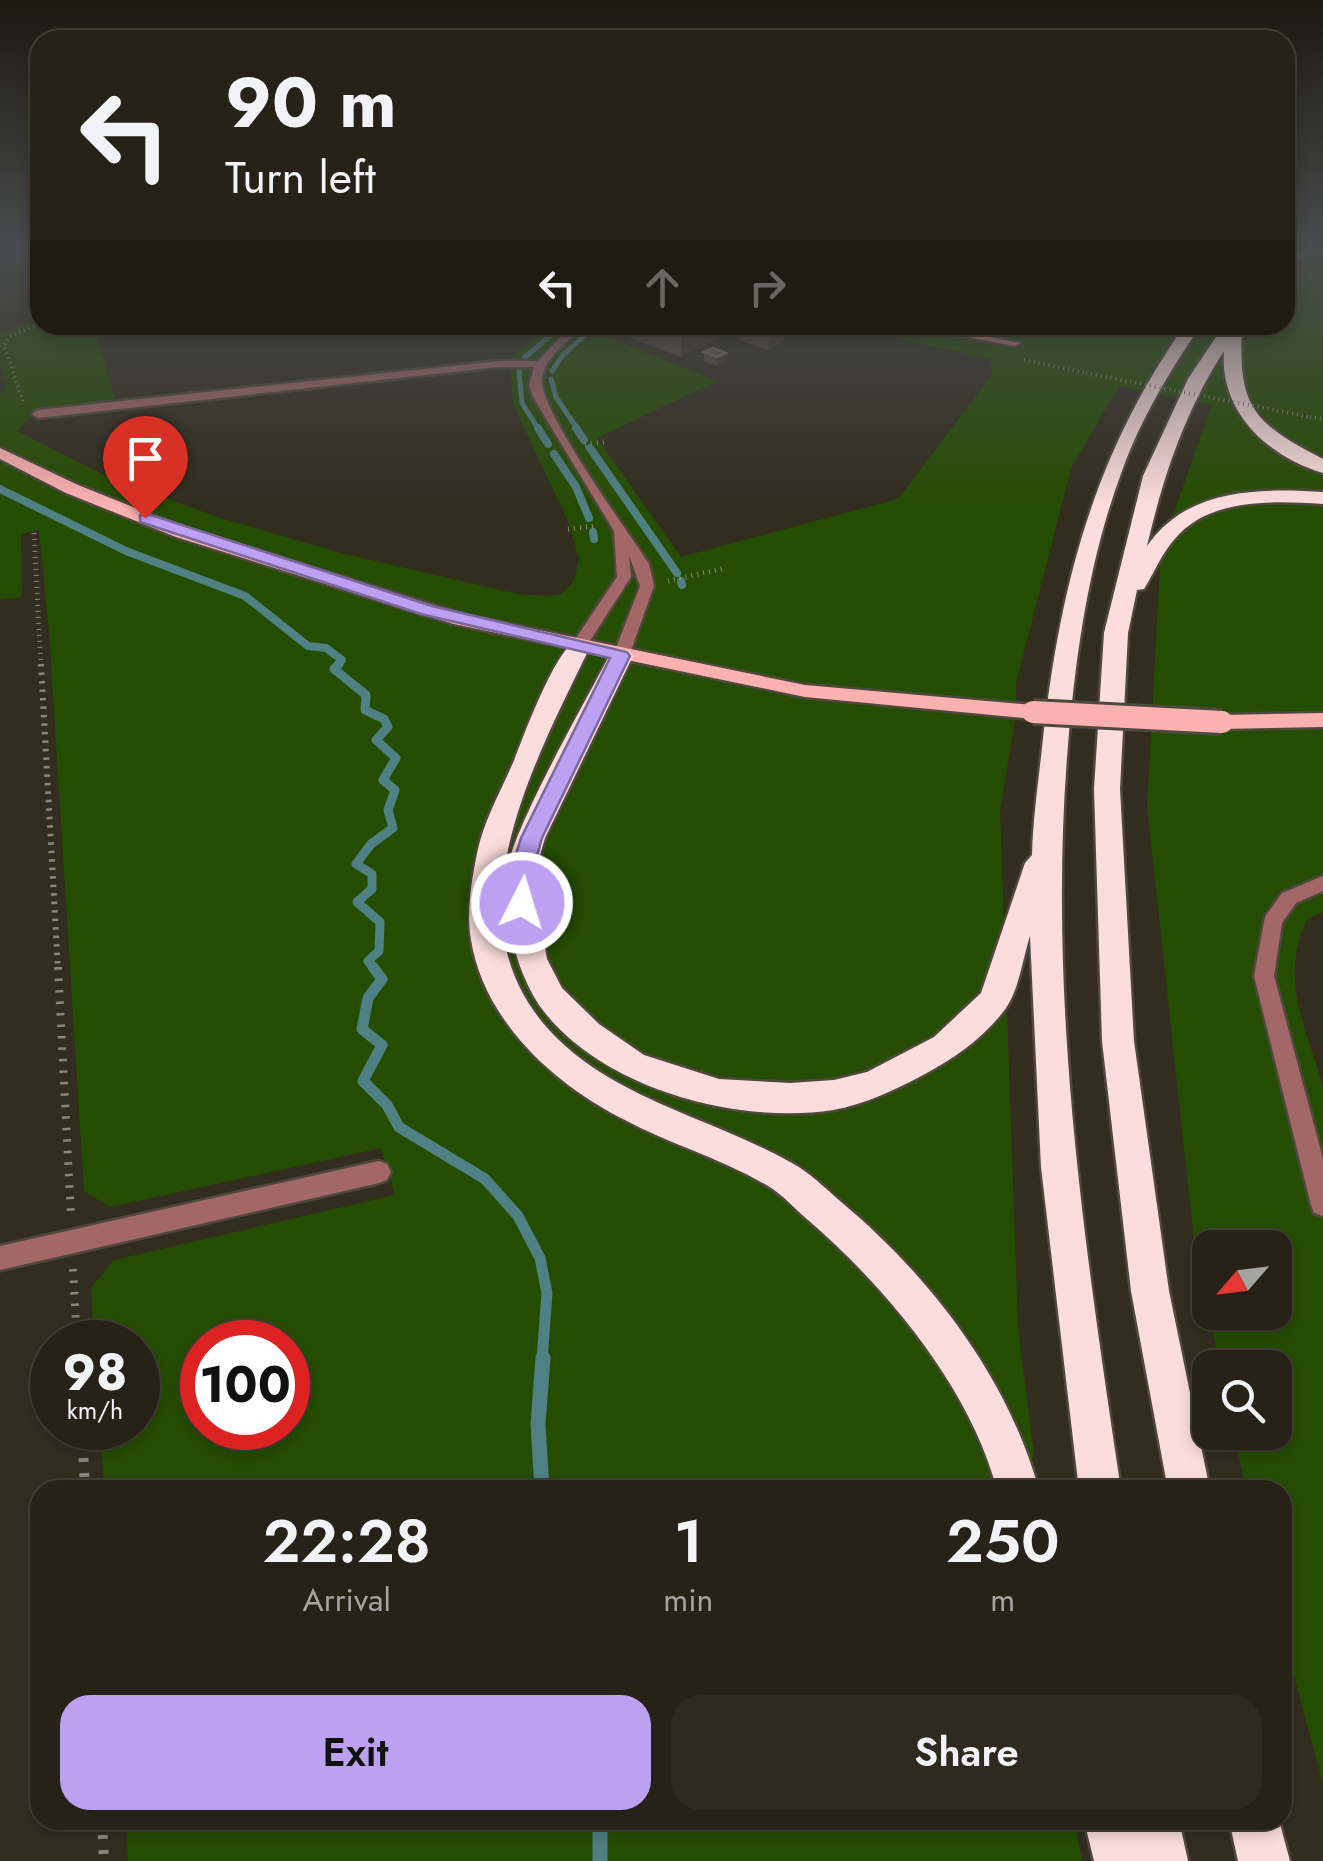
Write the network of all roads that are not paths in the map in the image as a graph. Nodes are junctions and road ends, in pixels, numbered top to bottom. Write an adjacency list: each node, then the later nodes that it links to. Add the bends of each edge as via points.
1 (570, 335): 7 (street)
2 (967, 335): 6 (street)
3 (1186, 335): 17 (highway, via 1134,420 1083,557 1066,638)
4 (1226, 335): 13 (highway, via 1196,379 1153,476)
5 (1233, 335): 10 (highway, via 1232,384 1244,409 1270,435)
6 (1015, 343)
7 (541, 364): 8 (street); 12 (street, via 534,388 539,403)
8 (38, 414)
9 (0, 453): 14 (main road, via 182,533 427,610)
10 (1323, 467)
11 (1323, 498): 13 (highway, via 1259,497 1212,506 1179,522 1161,540)
12 (620, 530): 14 (street, via 624,577); 15 (street, via 642,564 647,586)
13 (1122, 609): 24 (highway, via 1107,789 1118,1041 1150,1290)
14 (578, 647): 15 (main road); 22 (highway, via 493,845 486,940 504,990 533,1034 585,1080 782,1176 854,1236 926,1314 1006,1445)
15 (621, 656): 16 (main road, bridge, via 805,691 924,704 1222,722); 17 (highway, via 531,838 519,880 532,959 551,998 632,1065 719,1094 804,1097 876,1084 946,1048 994,1000)
16 (1323, 720)
17 (1046, 841): 23 (highway, via 1067,1254)
18 (1323, 883): 20 (street, via 1289,898 1272,922 1264,976)
19 (379, 1172): 21 (street)
20 (1323, 1205)
21 (0, 1258)
22 (1015, 1480)
23 (1099, 1480)
24 (1187, 1480)
25 (1112, 1830): 28 (highway)
26 (1156, 1830): 29 (highway)
27 (1256, 1830): 30 (highway)
28 (1120, 1861)
29 (1162, 1861)
30 (1264, 1861)

